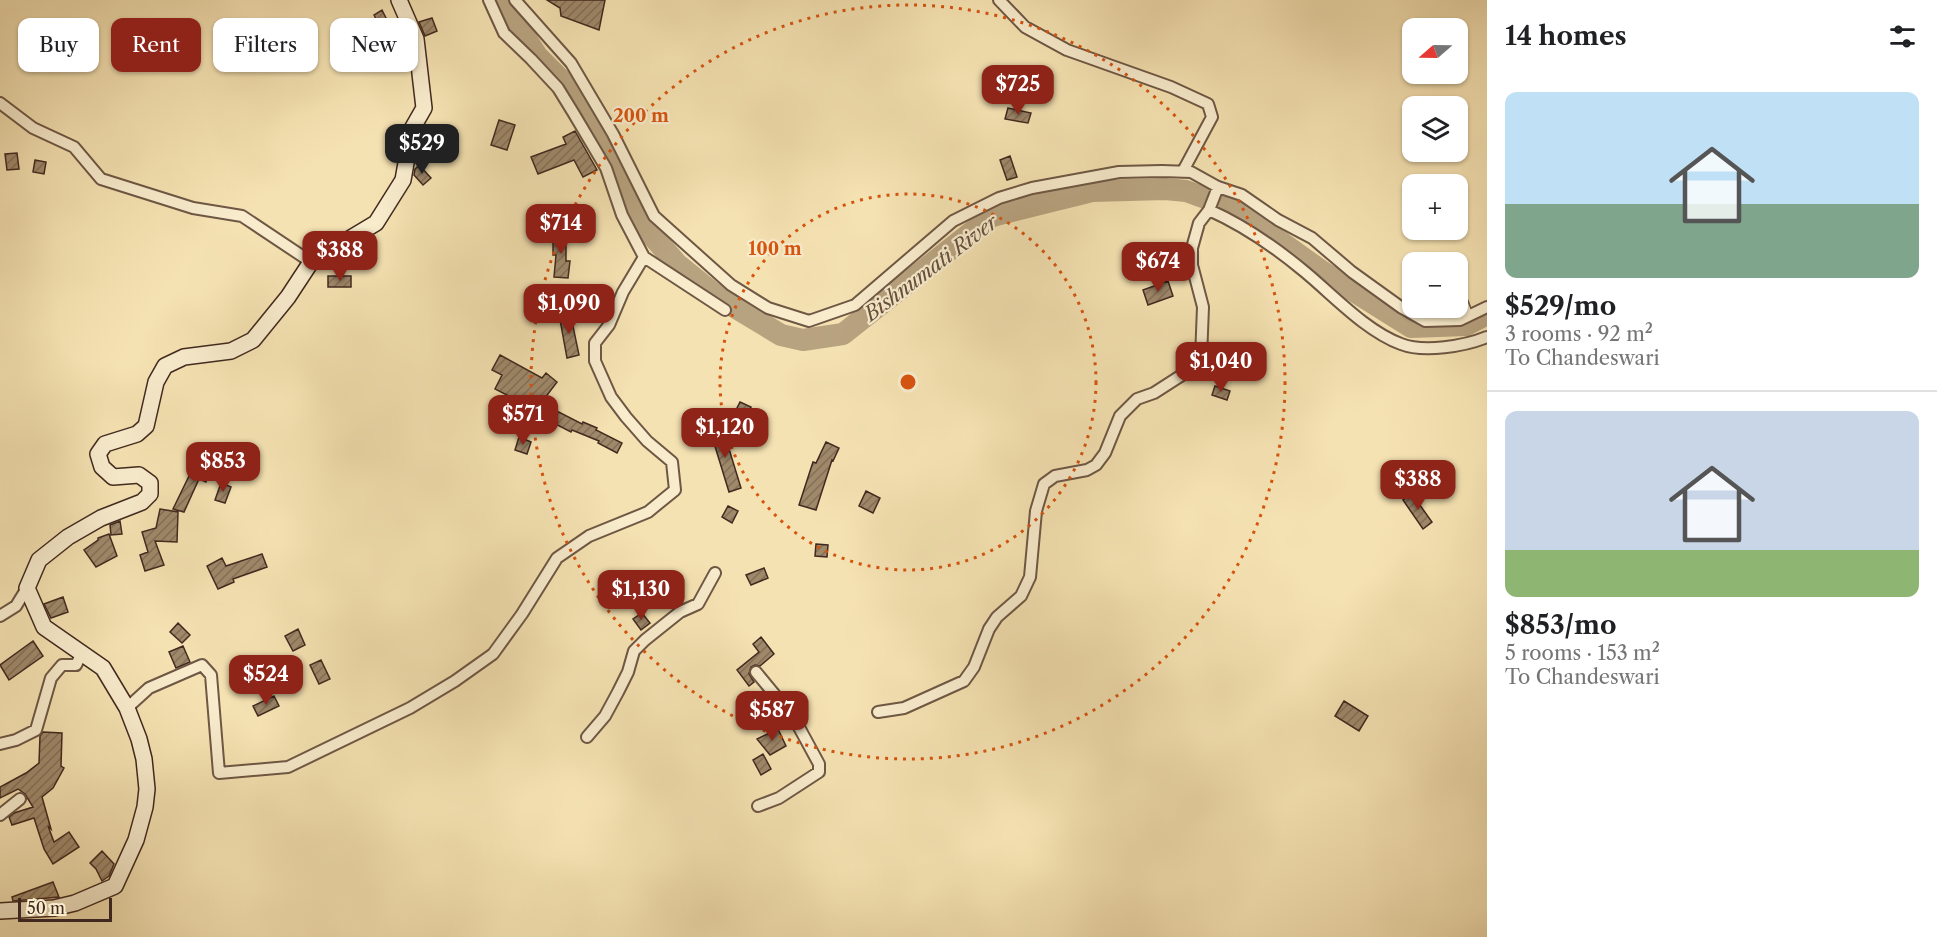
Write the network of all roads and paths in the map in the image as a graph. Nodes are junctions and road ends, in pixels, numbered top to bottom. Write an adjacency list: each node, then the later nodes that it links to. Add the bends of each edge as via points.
1 (399, 0): 10 (street, via 416,39 424,108 412,129 403,180 376,223)
2 (489, 0): 9 (street, via 504,33 558,88 569,105 606,168 622,215)
3 (515, 0): 6 (street, via 571,63 613,134 654,216 731,285 768,308 809,321 855,305 954,221 999,198 1119,172)
4 (999, 0): 6 (street, via 1025,27 1067,50 1208,104 1212,117)
5 (0, 103): 10 (street, via 33,128 74,147 100,178 193,208 242,216)
6 (1183, 171): 7 (street, via 1191,172)
7 (1216, 191): 8 (street); 14 (street, via 1242,195 1312,238 1361,278 1425,321 1460,320)
8 (1209, 210): 15 (street, via 1269,242 1371,327 1400,344 1418,349 1470,344); 22 (street, via 1199,223 1192,248 1192,265 1203,306 1201,358 1196,366 1154,393 1137,399 1119,416 1105,453 1096,465 1055,476 1044,484 1036,511 1030,576 1021,596 989,629 964,681 904,708)
9 (644, 257): 12 (street); 21 (street, via 609,325 595,342 595,361 610,397 647,441 672,462 675,490 648,512 589,536 557,558 494,654 410,708 288,767 219,773 211,675 202,665 149,688)
10 (311, 262): 17 (street, via 253,340 231,351 184,357 165,366 156,382 146,426 137,434 105,444 98,454 102,467 113,477 139,476 150,483 150,494 142,502 101,518 68,537 39,560)
11 (1487, 308): 14 (street)
12 (725, 310)
13 (1468, 310): 14 (lane)
14 (1470, 315)
15 (1487, 337)
16 (716, 573): 23 (street, via 698,604 680,612 634,651 628,672 605,716)
17 (27, 588): 18 (street, via 16,606); 19 (street, via 44,627)
18 (0, 616)
19 (82, 653): 21 (street, via 103,668); 24 (street, via 76,665 62,665 51,678 36,730)
20 (756, 672): 26 (street, via 794,718 819,764 819,772 779,798)
21 (127, 708): 28 (street, via 144,759 147,789 136,840 116,886 54,908)
22 (878, 712)
23 (587, 737)
24 (0, 744)
25 (20, 799): 27 (street)
26 (758, 806)
27 (0, 815)
28 (0, 911)

